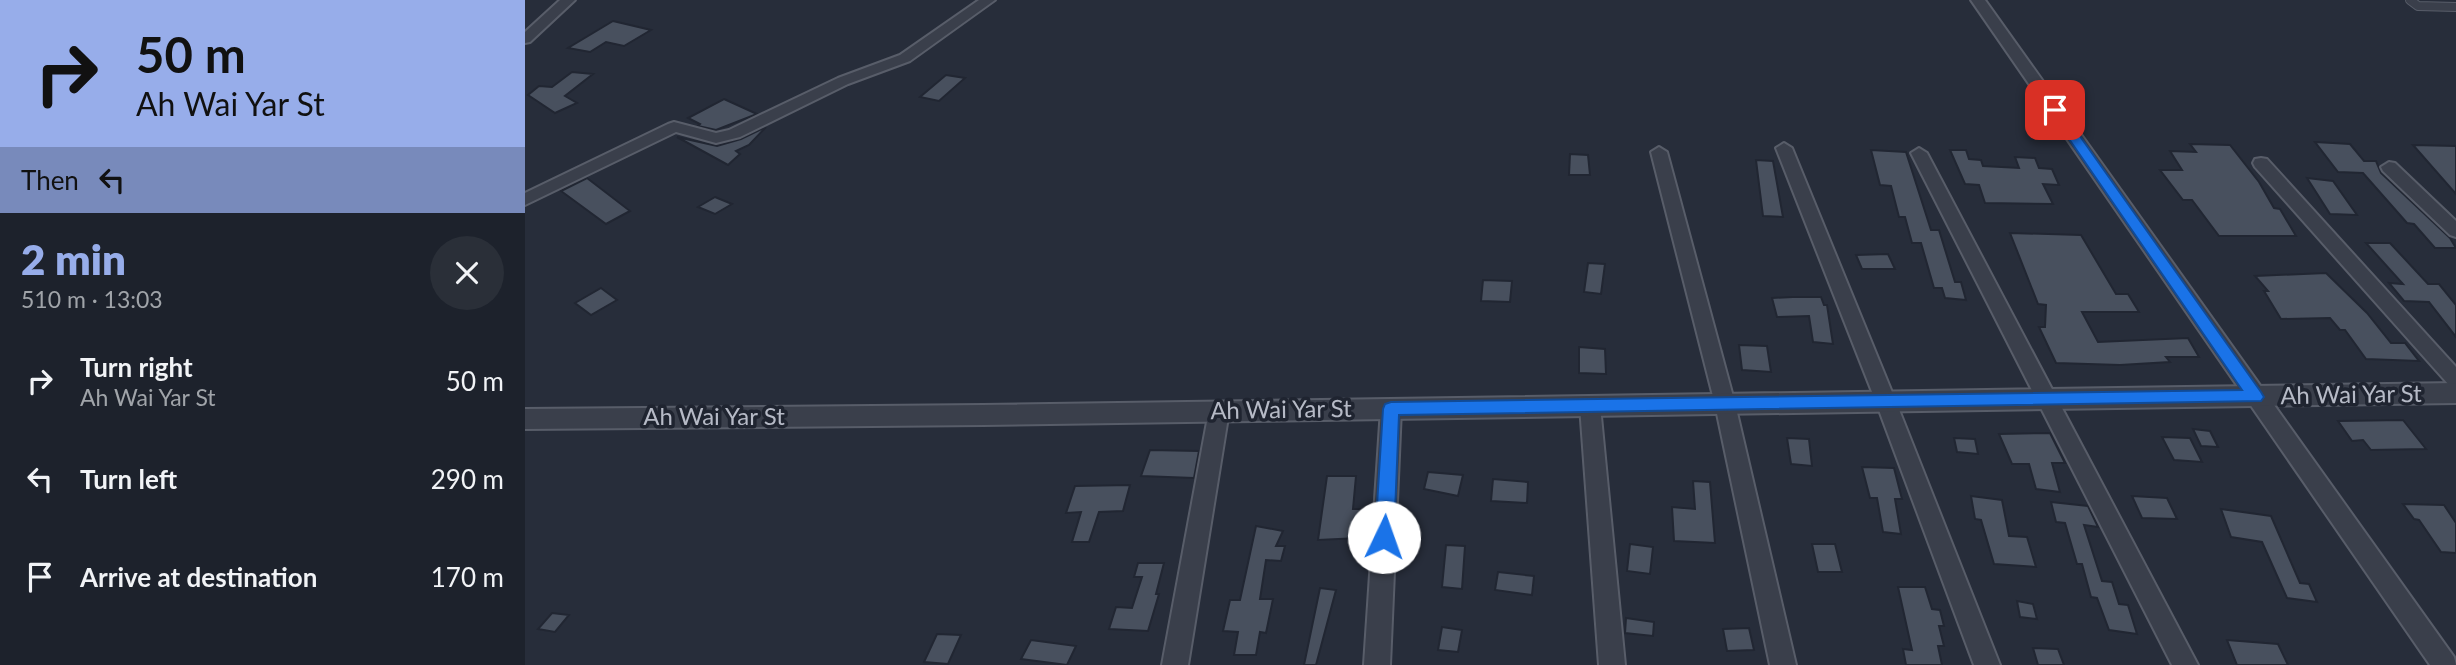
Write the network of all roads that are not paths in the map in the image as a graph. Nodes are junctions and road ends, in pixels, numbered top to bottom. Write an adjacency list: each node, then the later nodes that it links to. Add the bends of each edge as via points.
1 (568, 0): 6 (street)
2 (988, 0): 12 (street, via 905,58 734,134 716,138 674,127)
3 (1978, 0): 16 (street)
4 (2410, 0): 5 (lane, via 2418,6)
5 (2456, 7)
6 (525, 39)
7 (1784, 148): 18 (street)
8 (1659, 152): 19 (street)
9 (1919, 153): 17 (street)
10 (2261, 163): 14 (street)
11 (2389, 167): 13 (street)
12 (525, 200)
13 (2456, 232)
14 (2456, 380)
15 (2456, 393): 16 (street, Ah Wai Yar St)
16 (2255, 397): 17 (street, Ah Wai Yar St); 30 (street)
17 (2047, 400): 18 (street, Ah Wai Yar St); 29 (street)
18 (1886, 402): 19 (street, Ah Wai Yar St); 28 (street)
19 (1725, 404): 20 (street, Ah Wai Yar St); 27 (street)
20 (1590, 406): 21 (street, Ah Wai Yar St); 26 (street)
21 (1391, 409): 22 (street, Ah Wai Yar St); 25 (street)
22 (1219, 411): 23 (street, Ah Wai Yar St); 24 (street)
23 (525, 419)
24 (1175, 665)
25 (1377, 665)
26 (1612, 665)
27 (1783, 665)
28 (1987, 665)
29 (2185, 665)
30 (2445, 665)

